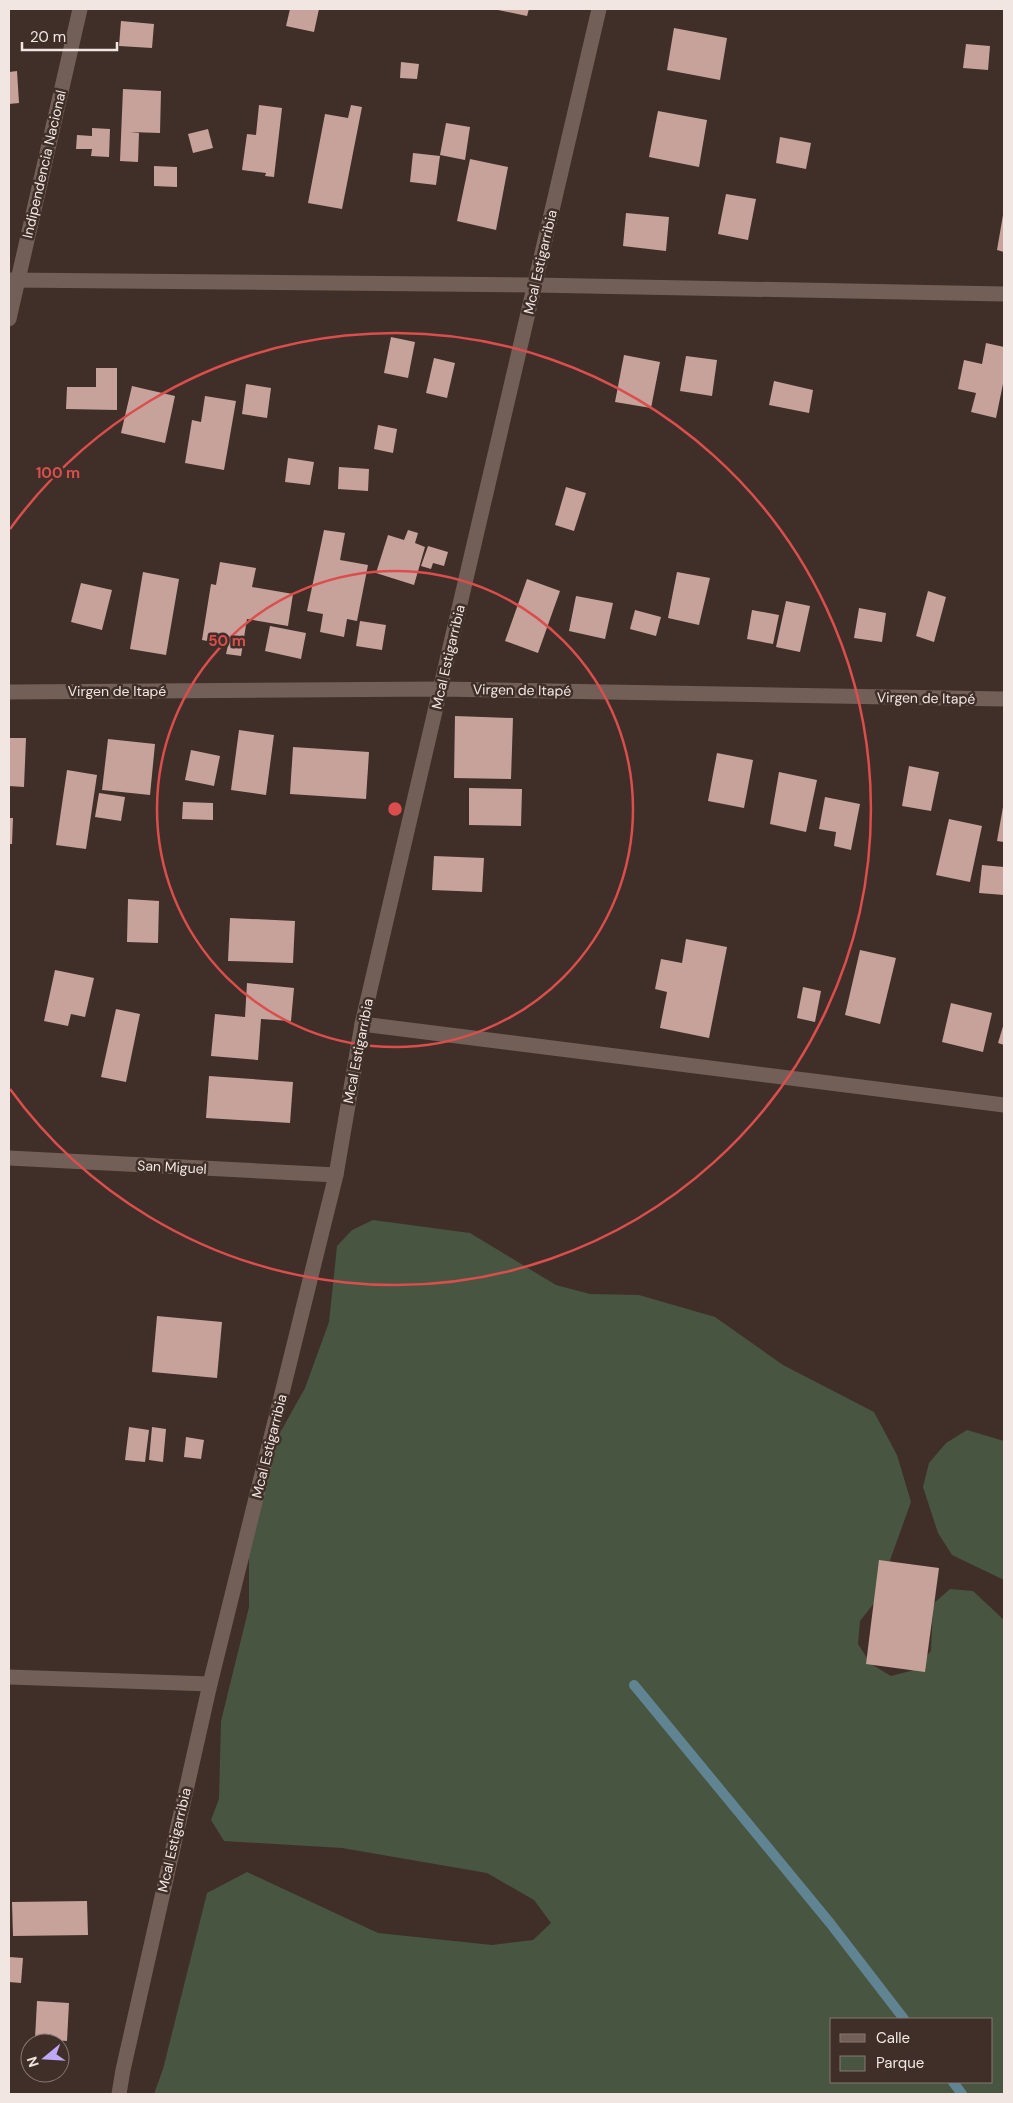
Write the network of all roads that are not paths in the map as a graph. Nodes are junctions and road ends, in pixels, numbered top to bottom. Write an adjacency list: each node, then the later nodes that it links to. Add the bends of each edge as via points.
1 (80, 9): 3 (street, Indipendencia Nacional)
2 (599, 9): 4 (street, Mcal Estigarribia)
3 (13, 280): 4 (street); 6 (street, Indipendencia Nacional)
4 (535, 285): 5 (street); 7 (street, Mcal Estigarribia)
5 (1004, 294)
6 (9, 319)
7 (441, 689): 8 (street, Virgen de Itapé); 9 (street, Virgen de Itapé); 10 (street, Mcal Estigarribia)
8 (9, 692)
9 (1004, 699)
10 (362, 1024): 11 (street); 13 (street, Mcal Estigarribia)
11 (1004, 1105)
12 (9, 1158): 13 (street, San Miguel)
13 (336, 1175): 15 (street, Mcal Estigarribia)
14 (9, 1677): 15 (street)
15 (210, 1684): 16 (street, Mcal Estigarribia)
16 (119, 2094)

